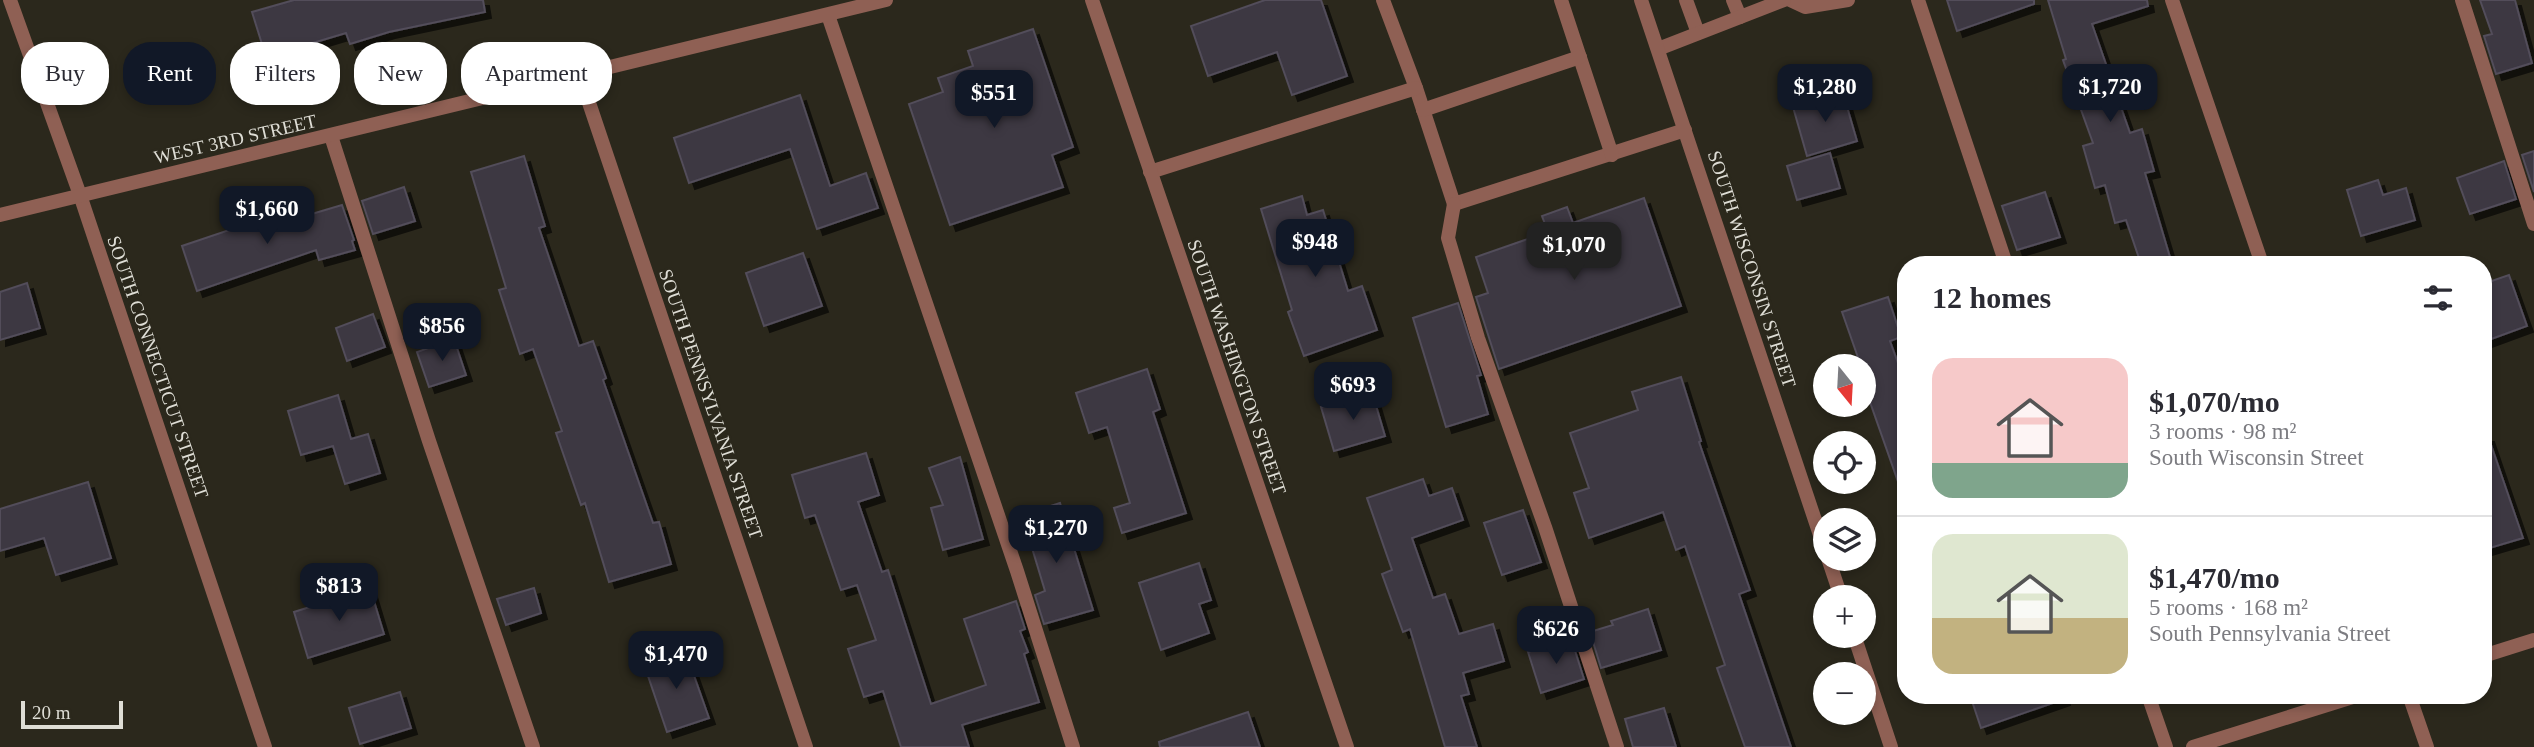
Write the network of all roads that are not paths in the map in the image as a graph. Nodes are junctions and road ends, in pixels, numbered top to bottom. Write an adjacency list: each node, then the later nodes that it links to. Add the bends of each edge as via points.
1 (9, 0): 29 (street, SOUTH CONNECTICUT STREET)
2 (886, 0): 15 (street, WEST 3RD STREET)
3 (1092, 0): 28 (street, SOUTH WASHINGTON STREET)
4 (1562, 0): 19 (street)
5 (1641, 0): 18 (street, SOUTH WISCONSIN STREET)
6 (1686, 0): 17 (street)
7 (1733, 0): 16 (street)
8 (1784, 0): 16 (street)
9 (1790, 0): 10 (street, via 1805,7)
10 (1848, 0)
11 (1918, 0): 33 (street)
12 (2172, 0): 34 (street)
13 (2462, 0): 32 (street)
14 (1389, 1): 21 (street)
15 (828, 15): 20 (street, WEST 3RD STREET); 45 (street)
16 (1740, 17): 17 (street)
17 (1698, 33): 18 (street)
18 (1658, 49): 25 (street, SOUTH WISCONSIN STREET)
19 (1580, 57): 24 (street); 27 (street)
20 (612, 65)
21 (1416, 88): 24 (street); 28 (street)
22 (461, 103): 26 (street, WEST 3RD STREET)
23 (590, 105): 44 (street, SOUTH PENNSYLVANIA STREET)
24 (1423, 110): 30 (street)
25 (1685, 130): 27 (street); 35 (street, SOUTH WISCONSIN STREET)
26 (331, 136): 29 (street, WEST 3RD STREET); 43 (street)
27 (1612, 155): 30 (street)
28 (1150, 172): 46 (street, SOUTH WASHINGTON STREET)
29 (80, 195): 31 (street, WEST 3RD STREET); 42 (street, SOUTH CONNECTICUT STREET)
30 (1454, 204): 47 (street, via 1448,238)
31 (0, 215)
32 (2534, 224)
33 (2003, 256)
34 (2259, 256)
35 (1813, 514)
36 (2534, 640): 38 (street)
37 (1858, 648): 48 (street)
38 (2492, 653)
39 (2151, 704): 49 (street)
40 (2330, 704): 50 (street)
41 (2412, 704): 51 (street)
42 (265, 747)
43 (533, 747)
44 (806, 747)
45 (1073, 747)
46 (1347, 747)
47 (1616, 747)
48 (1891, 747)
49 (2166, 747)
50 (2193, 747)
51 (2427, 747)

